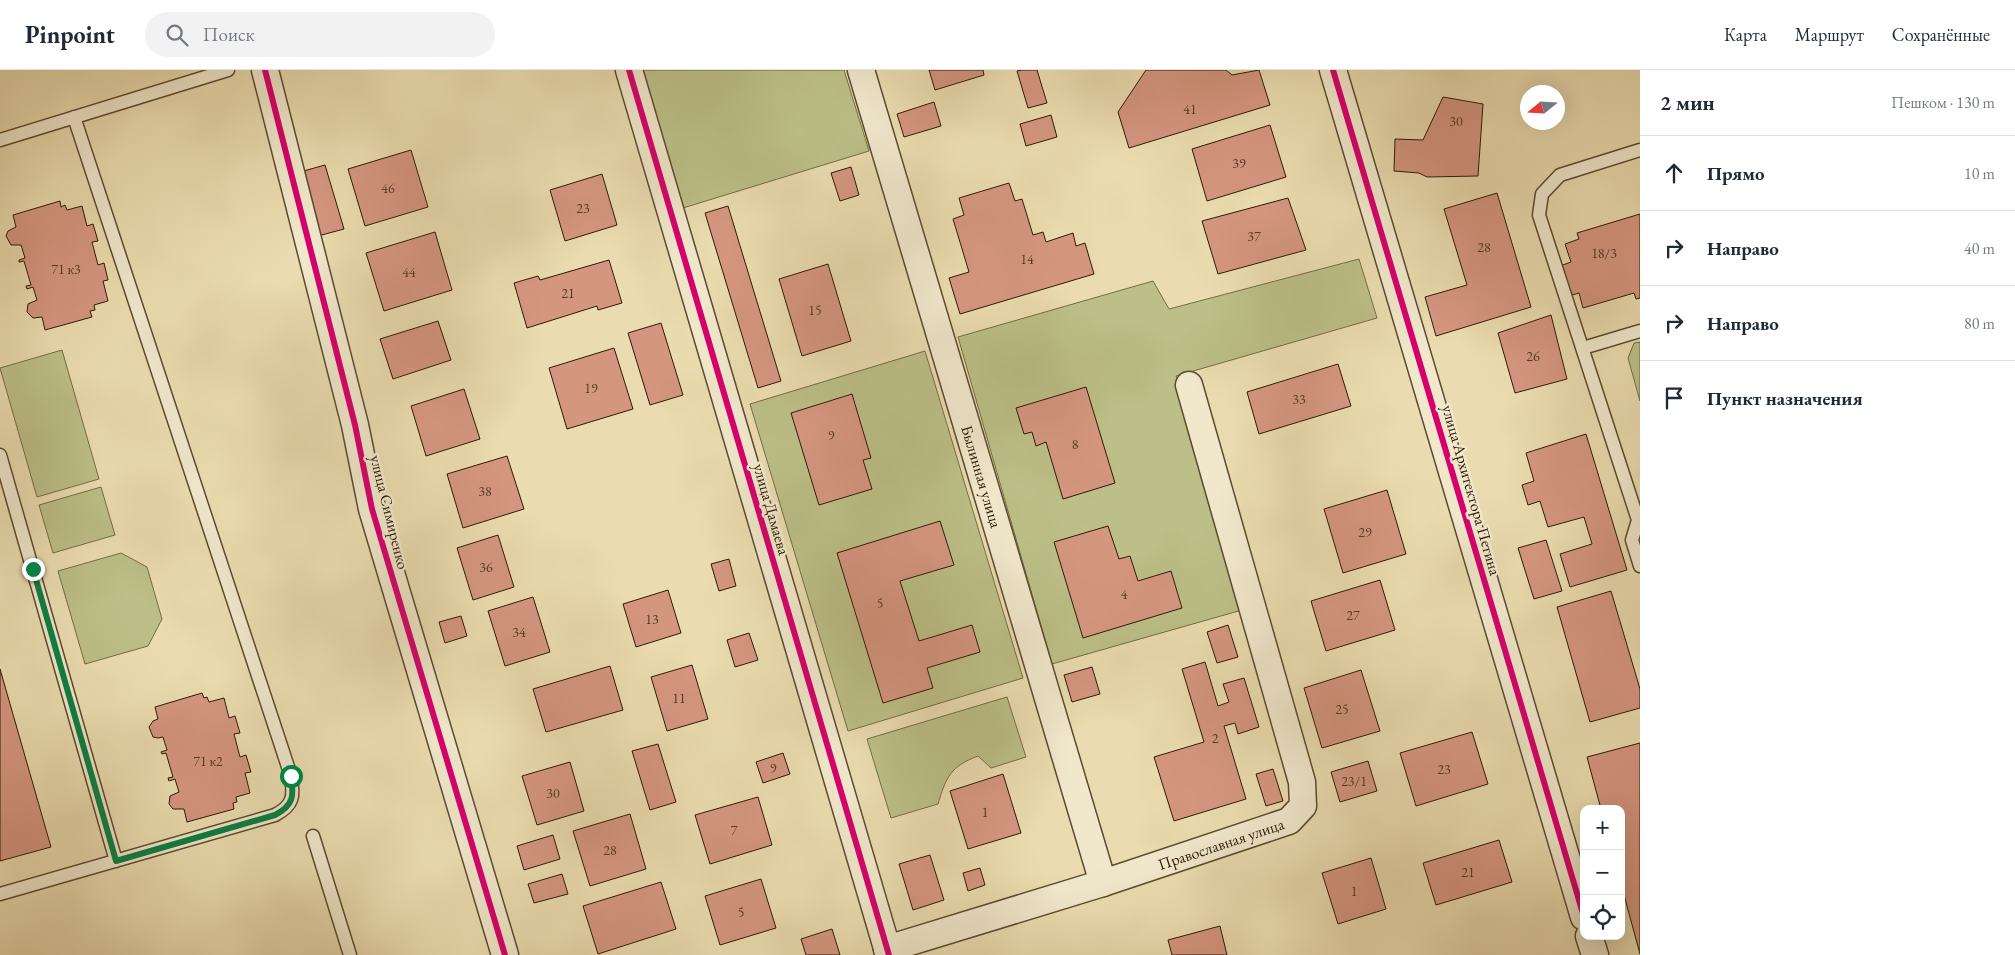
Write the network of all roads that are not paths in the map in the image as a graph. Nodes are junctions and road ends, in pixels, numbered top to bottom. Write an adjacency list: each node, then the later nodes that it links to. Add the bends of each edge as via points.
1 (228, 70): 6 (lane)
2 (266, 70): 23 (street, улица Симиренко, via 355,424 372,508)
3 (628, 70): 21 (street, улица Дамаева)
4 (861, 70): 17 (street, Былинная улица)
5 (1333, 70): 19 (street, улица Архитектора Петина)
6 (74, 117): 7 (lane); 16 (lane, via 294,793 286,808 275,815)
7 (0, 140)
8 (1640, 150): 10 (lane, via 1560,175 1542,194 1540,215)
9 (1640, 331): 10 (lane)
10 (1583, 348): 13 (lane)
11 (1189, 385): 17 (street, Православная улица, via 1302,782 1303,806 1289,821)
12 (0, 455): 16 (lane)
13 (1639, 520): 14 (lane, via 1632,540)
14 (1640, 566)
15 (313, 836): 22 (lane)
16 (116, 861): 18 (lane)
17 (1103, 883): 21 (street, Православная улица)
18 (0, 894)
19 (1580, 904)
20 (1591, 940): 24 (street)
21 (888, 952)
22 (350, 955)
23 (505, 955)
24 (1595, 955)

